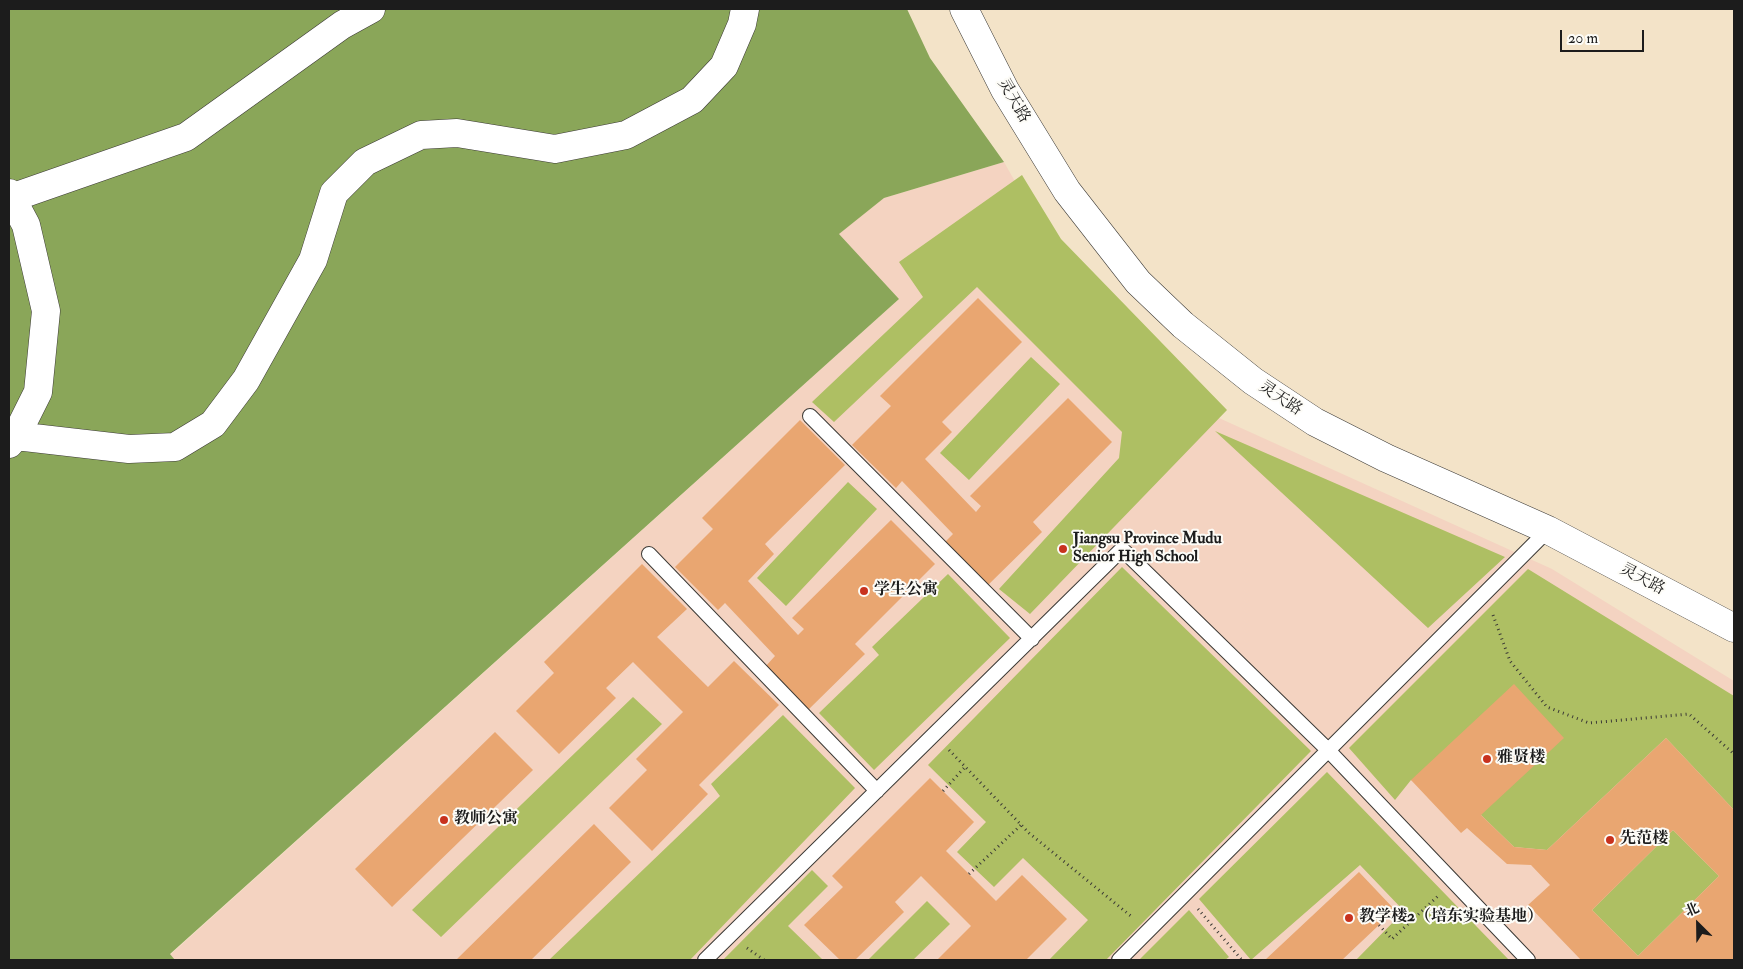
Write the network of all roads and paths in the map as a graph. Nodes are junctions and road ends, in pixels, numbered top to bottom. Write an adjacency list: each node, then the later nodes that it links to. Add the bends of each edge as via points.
1 (371, 9): 4 (street, via 342,25 186,137)
2 (745, 9): 6 (street, via 724,66 692,100 626,135 555,149 457,133 421,135 366,162 334,192 313,260 246,380 213,424 175,447 129,449)
3 (964, 9): 7 (street, 灵天路, via 1005,90 1067,191 1138,282 1183,325 1253,381 1315,422 1386,458)
4 (10, 196): 6 (street, via 26,225 46,311 38,392)
5 (810, 416): 11 (lane)
6 (12, 440)
7 (1548, 530): 9 (lane); 10 (street, 灵天路)
8 (649, 554): 16 (lane)
9 (1484, 594): 13 (lane); 14 (path, via 1510,661 1547,707 1589,722 1689,714)
10 (1734, 628)
11 (1032, 639): 12 (lane); 13 (lane, via 1122,549)
12 (934, 734): 15 (path); 16 (lane)
13 (1328, 750): 20 (lane); 21 (lane)
14 (1734, 754)
15 (965, 766): 17 (path); 18 (path)
16 (877, 791): 24 (lane)
17 (944, 791)
18 (1021, 825): 19 (path); 23 (path)
19 (969, 874)
20 (1453, 882): 22 (path, via 1392,939); 27 (lane)
21 (1185, 894): 23 (lane); 26 (path)
22 (1379, 926)
23 (1148, 930): 25 (lane)
24 (705, 960)
25 (1119, 960)
26 (1242, 960)
27 (1528, 960)

